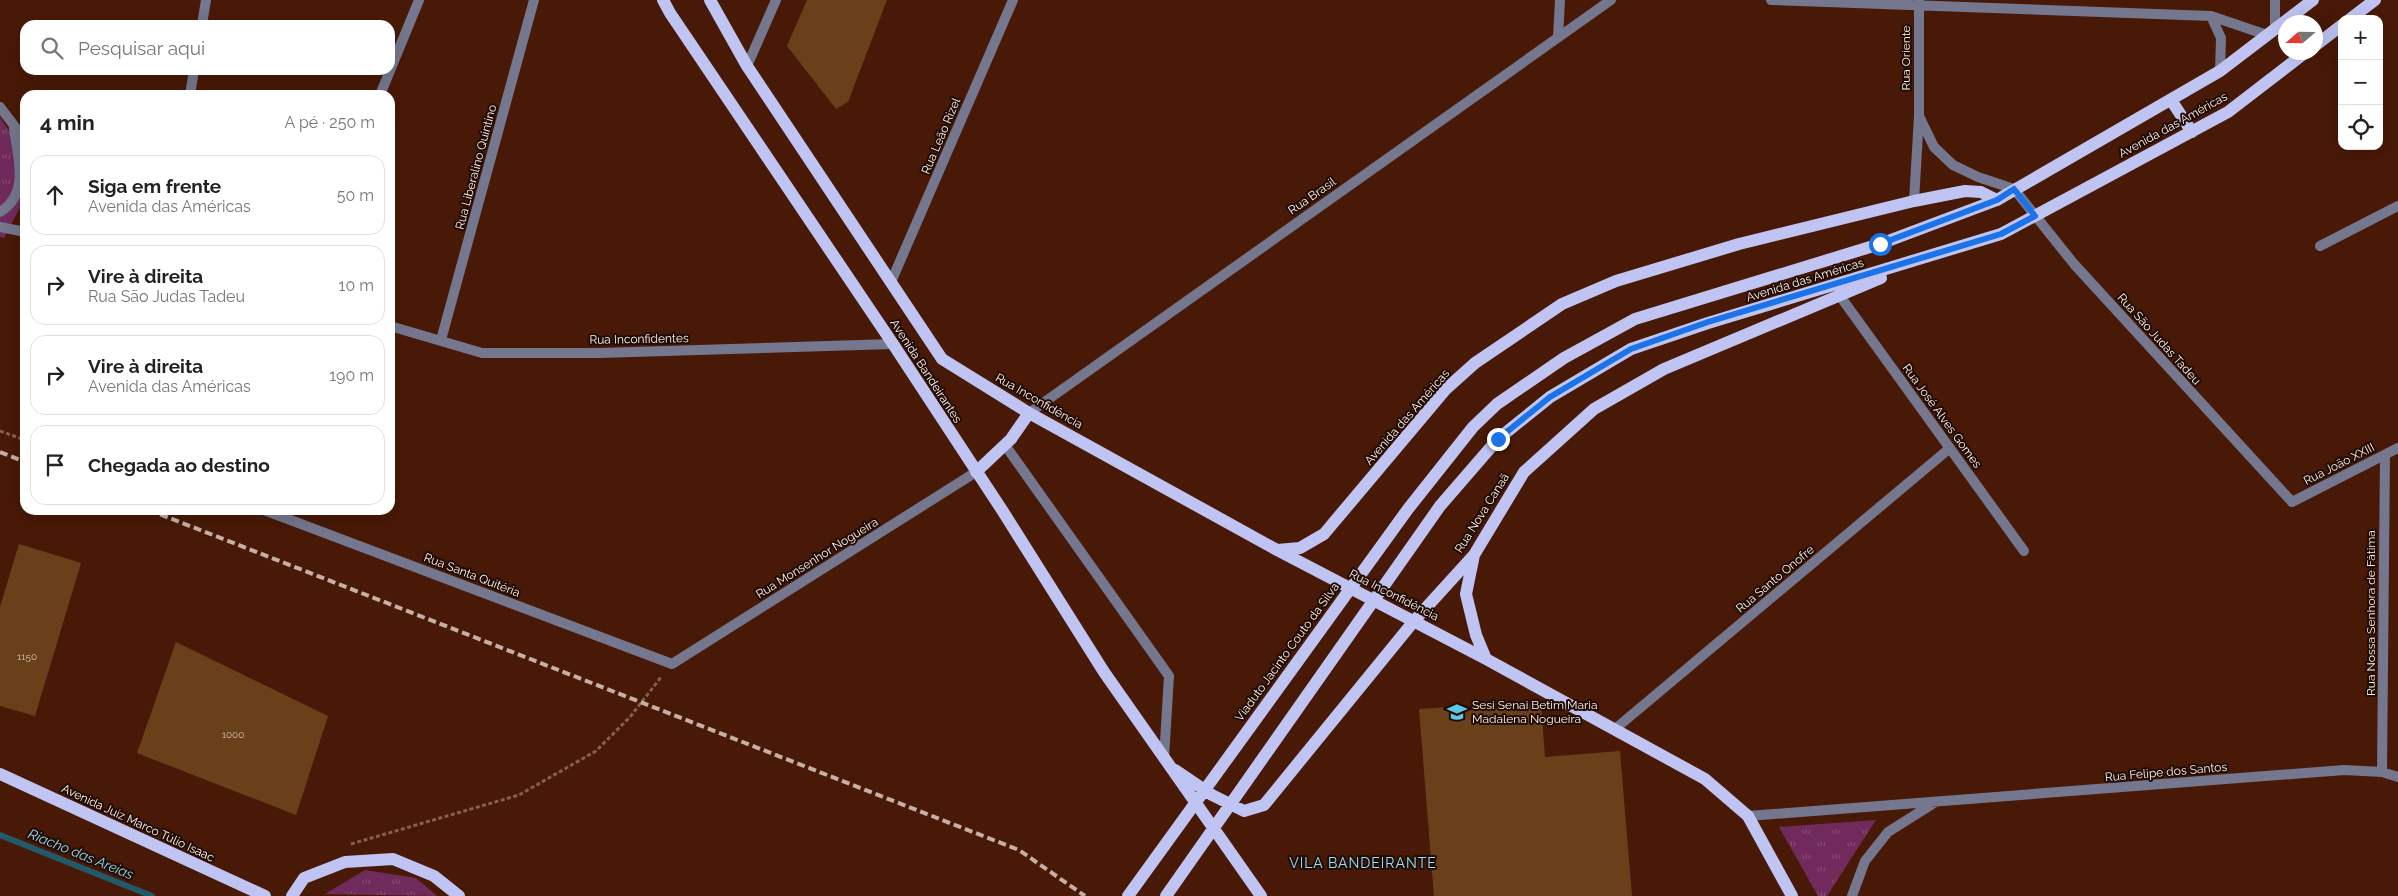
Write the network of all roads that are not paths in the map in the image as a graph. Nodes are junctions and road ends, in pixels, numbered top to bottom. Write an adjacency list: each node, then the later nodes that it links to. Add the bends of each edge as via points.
1 (206, 0): 17 (street)
2 (419, 0): 22 (street)
3 (534, 0): 51 (street, Rua Liberalino Quintino)
4 (663, 0): 52 (main road, Avenida Bandeirantes)
5 (710, 0): 24 (main road, Avenida Bandeirantes)
6 (776, 0): 24 (street)
7 (1013, 0): 48 (street, Rua Leão Rizel)
8 (1560, 0): 20 (street)
9 (1611, 0): 20 (street, Rua Brasil)
10 (1770, 0): 14 (street)
11 (2275, 0): 19 (street)
12 (2312, 0): 19 (main road, Avenida das Américas)
13 (2375, 0): 15 (main road)
14 (1919, 3): 16 (street); 32 (street, Rua Oriente)
15 (2355, 15)
16 (2211, 16): 19 (street); 25 (street, via 2221,38)
17 (203, 20)
18 (2338, 28): 21 (main road)
19 (2271, 32): 25 (main road, Avenida das Américas)
20 (1558, 37): 54 (street, Rua Brasil)
21 (2323, 40)
22 (395, 58)
23 (2296, 60): 34 (main road, Avenida das Américas, via 2228,112)
24 (747, 66): 48 (main road, Avenida Bandeirantes)
25 (2220, 72): 30 (main road, Avenida das Américas)
26 (193, 75): 28 (street)
27 (388, 75): 29 (street)
28 (191, 90)
29 (382, 90)
30 (2171, 100): 34 (main road); 38 (main road, Avenida das Américas)
31 (0, 107): 33 (street)
32 (1918, 116): 38 (street, Rua Oriente, via 1934,147 1953,165); 40 (street, Rua Oriente)
33 (14, 128): 35 (street); 36 (street)
34 (2192, 132): 43 (main road, Avenida das Américas)
35 (20, 135)
36 (20, 175)
37 (20, 185): 42 (street, via 10,206)
38 (2014, 189): 39 (main road, Avenida das Américas); 43 (street, Rua São Judas Tadeu)
39 (1997, 200): 40 (main road, Avenida das Américas, via 1981,192 1965,191); 55 (main road, Avenida das Américas, via 1880,244 1635,319 1602,335 1541,374 1497,404)
40 (1914, 201): 63 (main road, Avenida das Américas, via 1739,244 1616,281 1562,304 1474,362 1446,389 1324,534 1300,548)
41 (2398, 206): 46 (street)
42 (0, 212)
43 (2035, 216): 47 (main road, Avenida das Américas, via 2001,234); 61 (street, Rua São Judas Tadeu, via 2074,264)
44 (0, 227): 45 (street)
45 (20, 231)
46 (2320, 246)
47 (1942, 252): 49 (main road, Rua Nova Canaã); 81 (main road, Avenida das Américas, via 1708,322 1631,349 1550,397 1498,439 1440,506)
48 (891, 282): 53 (main road, Avenida Bandeirantes)
49 (1840, 296): 57 (street, Rua José Alves Gomes); 65 (main road, Rua Nova Canaã, via 1664,369 1594,410 1524,472)
50 (395, 327): 51 (street, Rua Inconfidentes)
51 (441, 340): 52 (street, Rua Inconfidentes, via 482,353 600,353)
52 (893, 344): 60 (main road, Avenida Bandeirantes)
53 (942, 359): 54 (main road, Rua Inconfidência)
54 (1028, 413): 56 (main road); 63 (main road, Rua Inconfidência)
55 (1473, 427): 80 (main road, Viaduto Jacinto Couto da Silva, via 1408,509)
56 (1005, 445): 60 (main road); 70 (street, via 1169,676)
57 (1950, 448): 64 (street, Rua José Alves Gomes); 69 (street, Rua Santo Onofre)
58 (2398, 448): 59 (street, Rua João XXIII)
59 (2384, 455): 61 (street, Rua João XXIII); 71 (street, Rua Nossa Senhora de Fátima)
60 (976, 472): 68 (street, Rua Monsenhor Nogueira); 70 (main road, Avenida Bandeirantes, via 1104,672)
61 (2292, 502)
62 (277, 515): 68 (street, Rua Santa Quitéria)
63 (1277, 550): 66 (main road, Rua Inconfidência)
64 (2024, 550)
65 (1474, 555): 66 (main road, Rua Nova Canaã); 67 (main road, via 1466,594 1476,635)
66 (1414, 621): 67 (main road, Rua Inconfidência); 70 (main road, Rua Nova Canaã, via 1264,805 1244,811 1212,795)
67 (1486, 658): 69 (main road, Rua Inconfidência)
68 (672, 664)
69 (1615, 729): 75 (main road, Rua Inconfidência, via 1705,779)
70 (1168, 762): 82 (main road, Avenida Bandeirantes)
71 (2382, 772): 73 (street, Rua Felipe dos Santos); 74 (street, Rua Felipe dos Santos, via 2344,770)
72 (0, 774): 77 (main road, Avenida Juiz Marco Túlio Isaac)
73 (2398, 776)
74 (1935, 803): 75 (street, Rua Felipe dos Santos); 76 (street, Rua Felipe dos Santos, via 1888,832 1865,861)
75 (1748, 816): 83 (main road, Rua Inconfidência)
76 (1850, 895)
77 (266, 896)
78 (292, 896): 79 (main road, via 304,878 345,862 393,859 434,876)
79 (459, 896)
80 (1128, 896)
81 (1166, 896)
82 (1261, 896)
83 (1792, 896)

